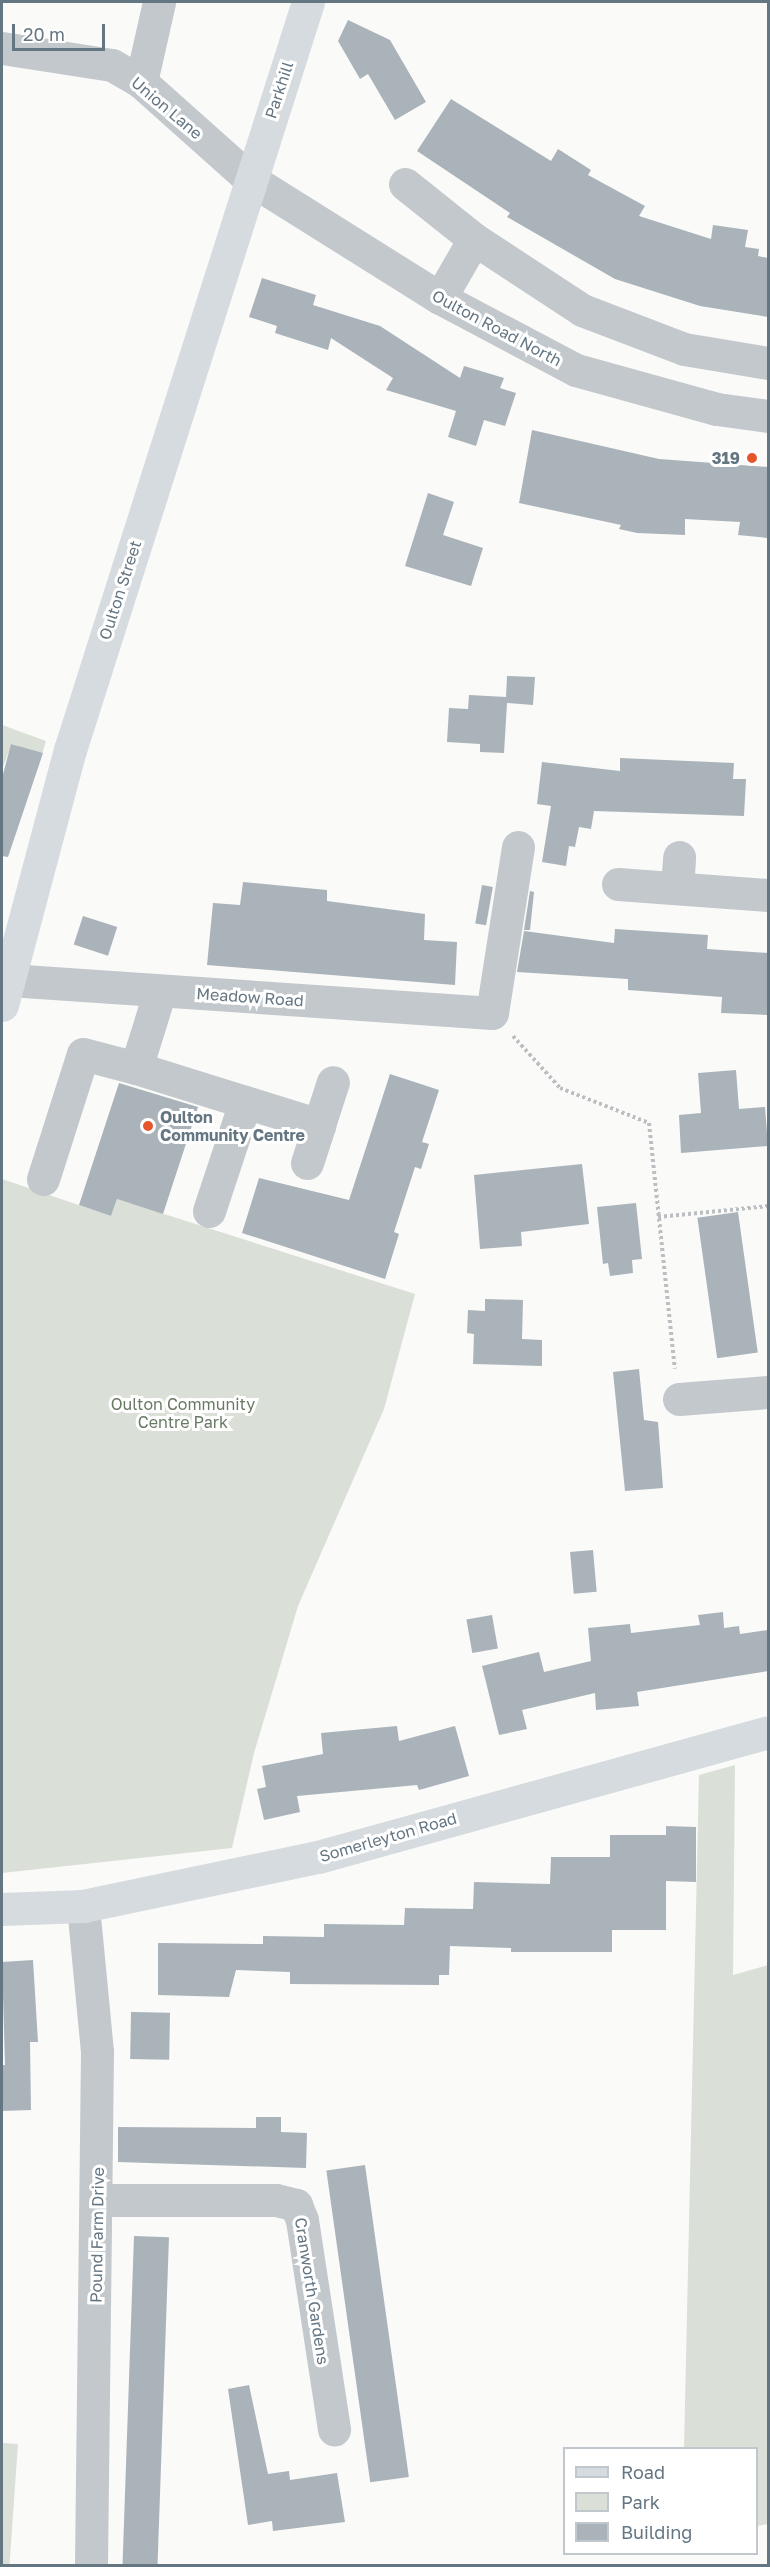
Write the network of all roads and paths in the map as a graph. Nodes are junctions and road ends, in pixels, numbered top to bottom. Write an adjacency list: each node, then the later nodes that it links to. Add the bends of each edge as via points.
1 (159, 2): 4 (street)
2 (308, 2): 5 (main road, Parkhill)
3 (2, 48): 4 (street, Union Lane, via 68,55 111,65)
4 (141, 82): 5 (street, Union Lane)
5 (250, 179): 8 (street, Oulton Road North); 15 (main road, Oulton Street, via 70,750)
6 (405, 184): 7 (street)
7 (474, 239): 8 (street); 9 (street, via 582,310 684,349)
8 (440, 298): 10 (street, Oulton Road North, via 576,370 717,409)
9 (768, 363)
10 (768, 416)
11 (518, 847): 16 (street)
12 (618, 884): 13 (street, via 678,873)
13 (768, 895)
14 (160, 991): 15 (street, Meadow Road); 16 (street, Meadow Road); 17 (street)
15 (5, 992)
16 (492, 1013): 25 (path, via 560,1088 649,1123)
17 (136, 1068): 19 (street); 22 (street, via 83,1054)
18 (333, 1082): 20 (street)
19 (244, 1102): 20 (street); 24 (street)
20 (319, 1125): 21 (street)
21 (307, 1163)
22 (43, 1179)
23 (768, 1206): 25 (path)
24 (209, 1211)
25 (658, 1217): 27 (path)
26 (768, 1392): 27 (street)
27 (679, 1400)
28 (768, 1732): 29 (main road, Somerleyton Road, via 318,1857)
29 (83, 1906): 30 (main road, Somerleyton Road); 31 (street, Pound Farm Drive, via 97,2052)
30 (2, 1909)
31 (98, 2200): 32 (street, Cranworth Gardens, via 276,2200 296,2205 302,2220); 33 (street, Pound Farm Drive)
32 (334, 2430)
33 (91, 2565)

